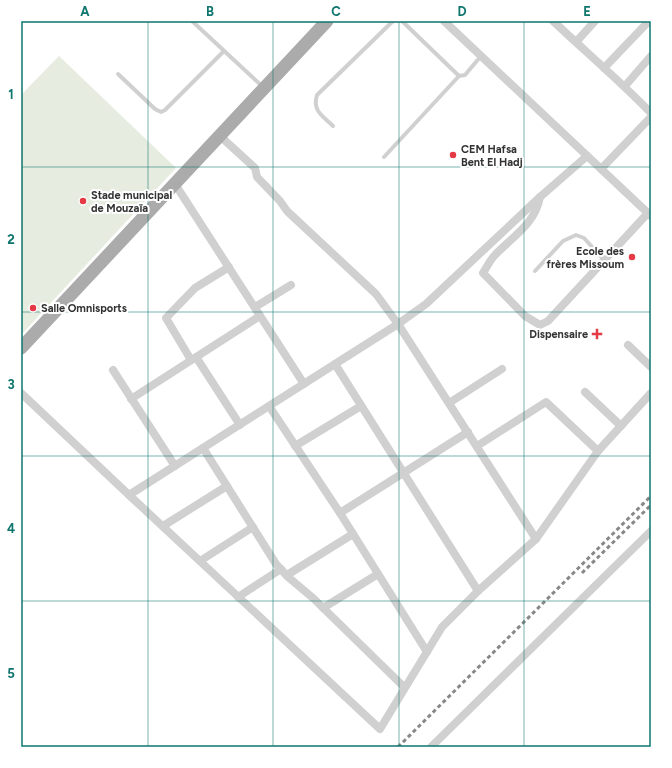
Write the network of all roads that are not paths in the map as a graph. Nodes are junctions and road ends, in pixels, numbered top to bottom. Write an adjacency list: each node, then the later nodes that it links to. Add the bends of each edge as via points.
1 (192, 21): 10 (lane)
2 (328, 21): 17 (main road)
3 (392, 21): 20 (lane, via 317,95 315,103 318,110)
4 (402, 21): 15 (lane)
5 (444, 21): 11 (street)
6 (553, 21): 9 (street)
7 (595, 21): 9 (street)
8 (649, 21): 13 (street)
9 (576, 42): 13 (street)
10 (224, 51): 14 (lane, via 161,112); 17 (lane)
11 (481, 56): 15 (lane, via 464,75); 22 (street)
12 (651, 56): 16 (street)
13 (604, 68): 16 (street)
14 (118, 74)
15 (459, 76): 23 (lane)
16 (625, 86): 18 (street)
17 (264, 88): 21 (main road)
18 (651, 113)
19 (651, 117): 24 (street)
20 (334, 126)
21 (220, 136): 25 (main road); 34 (street, via 255,168 257,177 280,200 287,211 376,294)
22 (587, 156): 24 (street); 26 (street)
23 (384, 157)
24 (601, 169): 27 (street)
25 (175, 184): 29 (street); 36 (main road)
26 (540, 197): 28 (street, via 538,208 529,222 494,256 483,273 525,316 540,325 548,321); 34 (street, via 426,304)
27 (650, 215): 28 (street)
28 (605, 260): 30 (lane, via 584,238 576,235 563,241)
29 (229, 267): 32 (street); 37 (street, via 196,288 166,318)
30 (535, 271)
31 (291, 285): 32 (street)
32 (255, 308): 33 (street)
33 (260, 316): 37 (street); 42 (street)
34 (398, 324): 38 (street); 47 (street)
35 (628, 345): 39 (street)
36 (21, 348)
37 (193, 359): 46 (street); 50 (street)
38 (335, 364): 42 (street); 49 (street)
39 (651, 367)
40 (502, 369): 47 (street)
41 (113, 370): 46 (street)
42 (304, 384): 48 (street)
43 (585, 392): 51 (street)
44 (21, 393): 60 (street)
45 (651, 393): 51 (street)
46 (131, 399): 57 (street)
47 (449, 403): 52 (street)
48 (269, 406): 50 (street); 53 (street)
49 (361, 406): 53 (street); 58 (street)
50 (240, 425): 55 (street)
51 (621, 426): 56 (street)
52 (468, 432): 54 (street); 58 (street)
53 (295, 446): 61 (street)
54 (476, 446): 56 (street, via 546,402); 66 (street)
55 (204, 448): 57 (street); 59 (street)
56 (598, 451): 66 (street)
57 (175, 466): 60 (street)
58 (404, 473): 61 (street); 70 (street)
59 (227, 486): 62 (street); 63 (street)
60 (129, 495): 62 (street)
61 (340, 513): 65 (street)
62 (163, 526): 67 (street)
63 (253, 527): 67 (street); 68 (street)
64 (651, 531): 75 (street)
65 (353, 534): 68 (street); 69 (street)
66 (536, 539): 70 (street)
67 (200, 561): 71 (street)
68 (284, 572): 71 (street); 72 (street)
69 (378, 574): 72 (street); 73 (street)
70 (478, 591): 73 (street, via 442,628)
71 (238, 597): 74 (street, via 380,729)
72 (322, 608): 74 (street)
73 (427, 652): 74 (street)
74 (404, 687)
75 (431, 747)

